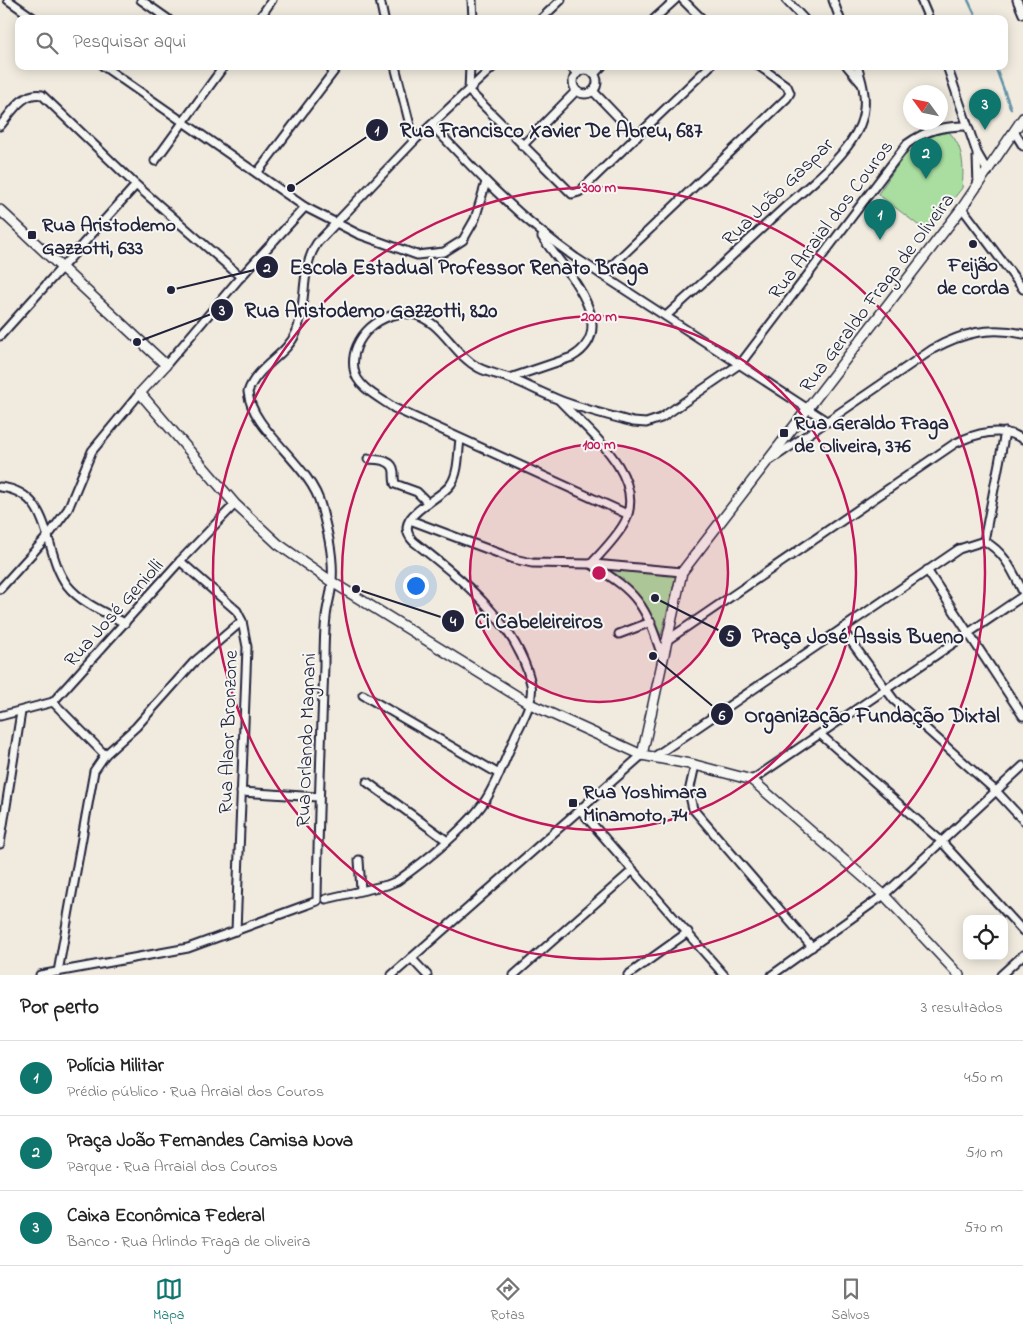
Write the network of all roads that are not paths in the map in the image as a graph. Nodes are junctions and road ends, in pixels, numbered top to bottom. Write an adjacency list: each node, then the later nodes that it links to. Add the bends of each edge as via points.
1 (8, 0): 14 (street)
2 (141, 0): 15 (street)
3 (272, 0): 16 (street)
4 (380, 0): 17 (street)
5 (472, 0): 18 (street)
6 (560, 0): 19 (street)
7 (675, 0): 20 (street)
8 (683, 0): 21 (street)
9 (786, 0): 22 (street)
10 (833, 0): 23 (street)
11 (921, 0): 24 (street)
12 (1017, 0): 13 (street)
13 (1023, 14)
14 (29, 15)
15 (162, 15)
16 (262, 15)
17 (383, 15)
18 (473, 15)
19 (545, 15)
20 (658, 15)
21 (698, 15)
22 (800, 15)
23 (839, 15)
24 (927, 15)
25 (108, 70): 45 (street)
26 (221, 70): 45 (street)
27 (335, 70): 57 (street)
28 (396, 70): 51 (street)
29 (470, 70): 41 (street)
30 (490, 70): 41 (street)
31 (574, 70): 38 (street)
32 (598, 70): 39 (street)
33 (706, 70): 50 (street)
34 (764, 70): 67 (street, via 789,88 788,98)
35 (850, 70): 40 (street)
36 (858, 70): 40 (street, Rua João Gaspar)
37 (949, 70): 48 (street, via 960,98)
38 (577, 74): 39 (street, via 585,70); 42 (street, via 573,82)
39 (594, 74): 43 (street, via 597,83)
40 (864, 86): 70 (street, Rua João Gaspar, via 865,106 854,138 813,182)
41 (470, 91): 47 (street); 52 (street)
42 (576, 91): 43 (street, via 583,94); 52 (street)
43 (593, 91): 50 (street)
44 (1023, 121): 49 (main road, Rua Geraldo Fraga de Oliveira)
45 (183, 122): 55 (street); 57 (street)
46 (1, 125): 59 (street, via 26,96 33,93 42,95)
47 (432, 125): 51 (street); 58 (street)
48 (966, 126): 54 (street); 73 (street, Rua Arraial dos Couros, via 932,130 918,136 902,150)
49 (1015, 133): 53 (street); 56 (main road, Rua Geraldo Fraga de Oliveira)
50 (637, 137): 52 (street, via 579,192 572,194)
51 (414, 141): 64 (street)
52 (522, 146)
53 (1023, 146)
54 (976, 154): 56 (street); 60 (street)
55 (155, 161)
56 (988, 172): 60 (main road, Rua Geraldo Fraga de Oliveira)
57 (258, 173): 61 (street)
58 (486, 182): 64 (street, via 470,232 444,252 417,255); 65 (street)
59 (136, 185): 66 (street); 68 (street)
60 (978, 186): 62 (main road, Rua Geraldo Fraga de Oliveira)
61 (305, 207): 64 (street); 68 (street)
62 (962, 208): 69 (street); 78 (main road, Rua Geraldo Fraga de Oliveira)
63 (0, 210): 66 (main road)
64 (334, 224): 96 (street, Rua Orlando Magnani, via 317,243 307,262 296,334 255,379 248,392 263,423 316,492 321,504)
65 (538, 231): 67 (street); 75 (street, via 588,303 593,317 592,335 580,352 572,357)
66 (61, 268): 72 (street); 74 (main road)
67 (602, 275): 70 (street)
68 (241, 277): 74 (street)
69 (1023, 289)
70 (666, 316): 73 (street)
71 (1023, 334): 79 (street, via 972,331 953,338 932,349)
72 (0, 336)
73 (741, 363): 77 (street, Rua Arraial dos Couros, via 661,418 646,423); 78 (street)
74 (166, 365): 76 (main road)
75 (510, 378): 77 (street, Rua Arraial dos Couros); 81 (street, Rua Arraial dos Couros, via 466,360 440,331 421,317 396,313 377,321 369,329 358,345 354,360 354,369 361,382 394,408)
76 (140, 393): 87 (main road); 90 (street, via 92,451 74,498)
77 (559, 400): 88 (street, via 623,471 629,487)
78 (809, 409): 79 (street); 84 (main road, Rua Geraldo Fraga de Oliveira)
79 (828, 422): 84 (street)
80 (1005, 432): 82 (street); 91 (street); 106 (street, via 969,436 954,444)
81 (460, 439): 86 (street, via 453,480 443,494); 88 (street, Rua Arraial dos Couros)
82 (1023, 439)
83 (368, 459): 86 (street, via 386,461 394,469 395,484 417,492)
84 (763, 465): 95 (main road, Rua Geraldo Fraga de Oliveira)
85 (0, 487): 90 (street, via 19,491 28,498 42,516)
86 (428, 503): 89 (street)
87 (235, 504): 92 (street, Rua José Geniolli); 96 (main road, via 278,544)
88 (628, 514): 93 (street, via 620,530)
89 (410, 520): 93 (street, via 532,564); 111 (street, via 407,527 409,537 463,582 501,623 515,644 531,684)
90 (48, 536): 97 (street); 102 (street, via 60,573 73,592)
91 (984, 541): 94 (street, via 959,549); 98 (street, via 1000,552)
92 (180, 560): 100 (street, Rua Alaor Bronzone, via 230,604); 102 (street, Rua José Geniolli)
93 (592, 564): 95 (street); 101 (street, via 628,589 644,607)
94 (927, 570): 103 (street); 104 (street)
95 (682, 572): 106 (main road, Rua Geraldo Fraga de Oliveira)
96 (332, 582): 111 (main road); 126 (street, Rua Orlando Magnani, via 326,616)
97 (0, 589)
98 (1023, 592)
99 (1023, 596): 104 (street)
100 (242, 621): 116 (street, via 193,663 136,727); 124 (street, Rua Alaor Bronzone, via 247,647)
101 (651, 622): 105 (street); 107 (street)
102 (125, 623): 110 (street, Rua José Geniolli)
103 (842, 629): 108 (street); 118 (street)
104 (970, 632): 108 (street); 114 (street)
105 (619, 634)
106 (666, 641): 107 (main road, Rua Geraldo Fraga de Oliveira)
107 (662, 656): 117 (main road, Rua Geraldo Fraga de Oliveira)
108 (885, 690): 115 (street); 125 (street)
109 (363, 695): 121 (street)
110 (53, 702): 112 (street); 116 (street)
111 (530, 704): 117 (main road); 121 (street)
112 (21, 712): 113 (street); 131 (street)
113 (0, 716)
114 (1023, 716)
115 (821, 735): 122 (street); 130 (street)
116 (105, 755): 143 (street, via 92,776)
117 (642, 755): 118 (main road); 127 (street)
118 (654, 757): 119 (main road)
119 (695, 765): 122 (main road); 140 (street, via 689,792 693,809)
120 (1023, 766): 125 (street)
121 (499, 774): 129 (street, via 479,810)
122 (752, 780): 135 (main road)
123 (366, 782): 129 (street)
124 (242, 792): 126 (street); 137 (street, Rua Alaor Bronzone)
125 (997, 792): 128 (street); 130 (street)
126 (318, 797): 137 (street, Rua Orlando Magnani, via 317,901)
127 (581, 811): 133 (street); 142 (street)
128 (1023, 820)
129 (446, 840): 134 (street, via 397,881)
130 (941, 841): 135 (street); 139 (street)
131 (0, 844)
132 (359, 860): 134 (street)
133 (633, 870): 138 (street); 147 (street)
134 (361, 890): 136 (street)
135 (884, 895): 140 (street); 151 (main road)
136 (326, 899)
137 (236, 931): 143 (street, via 188,948)
138 (688, 932): 148 (street); 149 (street)
139 (1023, 932)
140 (812, 946): 150 (street)
141 (1023, 955): 152 (street)
142 (410, 958): 145 (street); 146 (street)
143 (58, 972): 144 (street)
144 (40, 975)
145 (392, 975)
146 (426, 975)
147 (514, 975)
148 (628, 975)
149 (724, 975)
150 (772, 975)
151 (959, 975)
152 (1002, 975)

